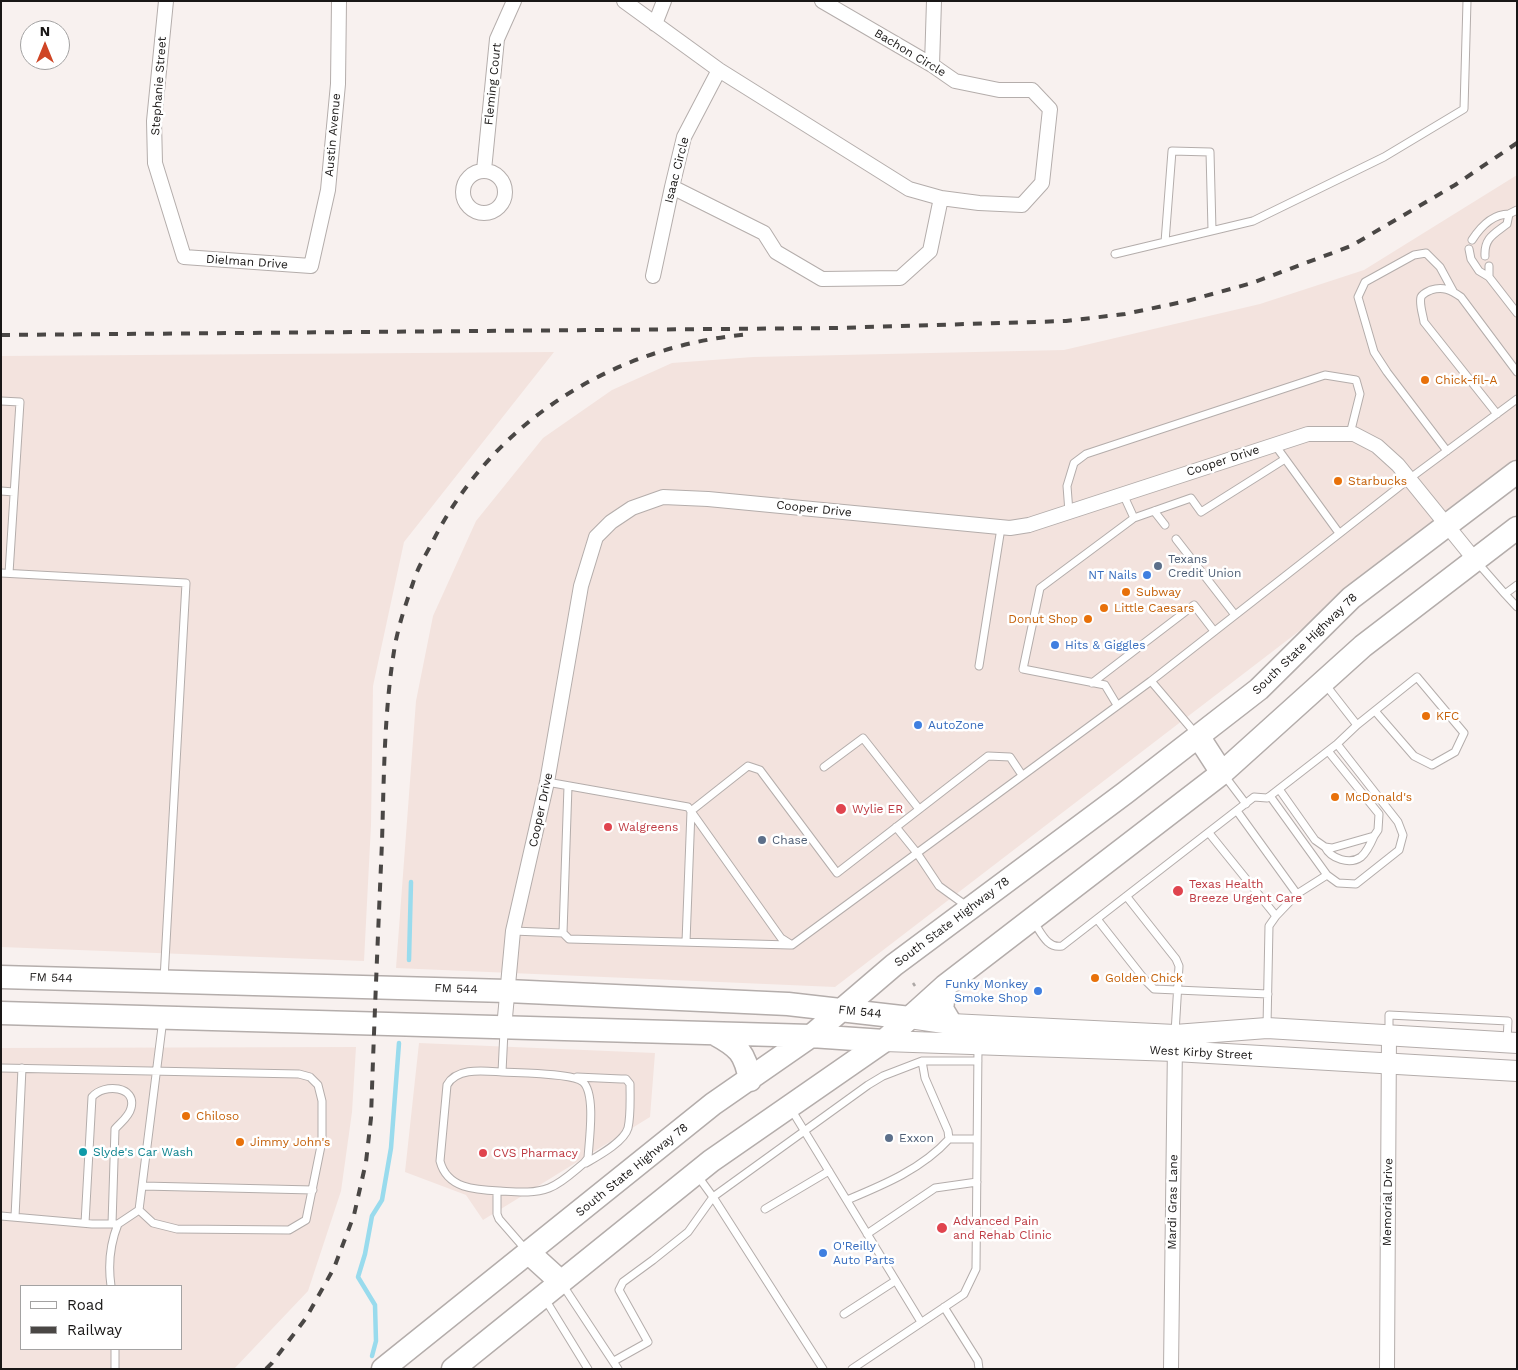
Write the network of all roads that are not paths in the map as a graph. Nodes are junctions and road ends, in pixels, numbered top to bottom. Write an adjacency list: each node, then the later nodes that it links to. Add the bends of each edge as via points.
1 (166, 1): 23 (street, Stephanie Street, via 154,121 155,164)
2 (340, 1): 24 (street, Austin Avenue, via 338,84 328,190)
3 (514, 1): 12 (street, Fleming Court, via 497,39)
4 (624, 1): 9 (street, Bachon Circle)
5 (664, 1): 9 (street)
6 (822, 1): 10 (street, Bachon Circle)
7 (934, 1): 10 (street)
8 (1467, 1): 17 (lane, via 1464,109 1384,157 1253,220)
9 (655, 24): 11 (street, Bachon Circle)
10 (932, 65): 14 (street, Bachon Circle, via 955,81 999,90 1032,90 1050,109 1042,182 1022,205)
11 (719, 70): 13 (street, Isaac Circle, via 684,137); 14 (street, Bachon Circle, via 909,189)
12 (484, 170)
13 (672, 187): 14 (street, via 764,233 776,252 822,279 900,278 930,250); 26 (street, Isaac Circle)
14 (941, 198)
15 (1517, 210): 16 (lane)
16 (1509, 214): 18 (lane, via 1500,214 1479,228); 22 (lane, via 1507,224 1484,246)
17 (1212, 230): 19 (lane); 19 (lane, via 1210,152 1172,150)
18 (1472, 240)
19 (1165, 242): 21 (lane)
20 (1469, 249): 27 (lane, via 1478,271)
21 (1115, 254)
22 (1485, 256)
23 (184, 257): 24 (street, Dielman Drive)
24 (311, 266)
25 (1489, 266): 27 (lane)
26 (653, 276)
27 (1489, 277): 29 (lane)
28 (1453, 291): 30 (lane, via 1461,297); 33 (lane, via 1443,288 1425,292 1421,298 1424,322); 36 (lane, via 1440,267 1426,253 1414,255 1365,282 1358,297 1374,352)
29 (1517, 313)
30 (1517, 372)
31 (1517, 399): 33 (lane)
32 (1, 401): 41 (lane, via 20,402)
33 (1497, 414): 36 (lane)
34 (1350, 434): 35 (street, Cooper Drive, via 1308,434); 39 (street, Cooper Drive, via 1377,446); 44 (lane, via 1360,394 1356,380 1325,375 1086,454 1074,464 1067,486)
35 (1274, 445): 37 (lane); 42 (street, Cooper Drive)
36 (1447, 450): 39 (lane)
37 (1284, 459): 43 (lane, via 1201,512 1191,498); 50 (lane)
38 (1517, 472): 47 (main road, South State Highway 78)
39 (1409, 479): 47 (street, Cooper Drive); 50 (lane)
40 (1, 491): 41 (lane)
41 (14, 492): 53 (lane)
42 (1123, 494): 44 (street, Cooper Drive); 45 (lane)
43 (1154, 511): 45 (lane); 46 (lane)
44 (1069, 512): 48 (street, Cooper Drive, via 1029,525)
45 (1134, 518): 62 (lane, via 1040,588 1023,669)
46 (1165, 525)
47 (1446, 526): 52 (street, Cooper Drive); 66 (main road, South State Highway 78, via 1351,598 1259,689)
48 (1001, 528): 59 (lane); 72 (street, Cooper Drive, via 708,499 663,497 632,508 596,537 581,586)
49 (1517, 528): 52 (main road)
50 (1339, 533): 57 (lane)
51 (1176, 539): 57 (lane)
52 (1475, 560): 55 (lane); 61 (main road, via 1363,646)
53 (5, 573): 97 (lane, via 186,583)
54 (1517, 585): 55 (lane)
55 (1505, 594): 56 (lane)
56 (1517, 607)
57 (1235, 615): 58 (lane)
58 (1214, 631): 60 (lane); 62 (lane, via 1194,605)
59 (979, 666)
60 (1151, 681): 63 (lane); 66 (lane)
61 (1324, 682): 65 (lane); 70 (main road)
62 (1092, 683): 63 (lane, via 1104,685)
63 (1118, 705): 71 (lane)
64 (1375, 711): 64 (lane, via 1417,677 1464,733 1455,752 1432,766 1414,756); 65 (lane)
65 (1357, 725): 67 (lane)
66 (1198, 736): 70 (main road); 88 (main road, South State Highway 78)
67 (1337, 744): 68 (lane); 85 (lane, via 1398,822 1403,835 1399,850 1356,884 1338,883)
68 (1328, 751): 74 (lane); 82 (lane, via 1379,814 1378,830)
69 (824, 767): 77 (lane, via 863,738)
70 (1222, 773): 76 (lane); 90 (main road)
71 (1022, 775): 77 (lane, via 1010,757 988,756); 84 (lane)
72 (547, 782): 73 (lane); 92 (street, Cooper Drive)
73 (568, 786): 78 (lane, via 688,807); 93 (lane)
74 (1279, 788): 75 (lane); 83 (lane, via 1315,840)
75 (1270, 796): 76 (lane, via 1254,797); 85 (lane)
76 (1246, 804): 79 (lane)
77 (919, 809): 80 (lane)
78 (691, 811): 80 (lane, via 748,766 760,770 837,873); 94 (lane); 95 (lane, via 781,938)
79 (1238, 811): 81 (lane); 86 (lane)
80 (896, 827): 84 (lane)
81 (1209, 833): 87 (lane); 89 (lane)
82 (1374, 836): 83 (lane, via 1332,848); 83 (lane, via 1360,857 1352,860 1334,856)
83 (1325, 847)
84 (917, 853): 88 (lane, via 938,886); 95 (lane)
85 (1327, 875): 86 (lane)
86 (1298, 894): 89 (lane)
87 (1127, 897): 91 (lane); 99 (lane, via 1176,959 1179,966)
88 (970, 909): 102 (main road, South State Highway 78, via 894,965)
89 (1276, 916): 101 (lane, via 1270,926)
90 (1032, 919): 91 (lane, via 1048,943 1059,947); 98 (main road)
91 (1097, 919): 99 (lane, via 1150,986)
92 (514, 932): 93 (lane); 100 (street, Cooper Drive)
93 (563, 933): 94 (lane, via 569,939)
94 (686, 942): 95 (lane)
95 (792, 945)
96 (1, 977): 97 (main road, FM 544 / FM 544)
97 (164, 982): 100 (main road, FM 544 / FM 544); 104 (main road)
98 (945, 986): 105 (main road); 106 (main road, via 942,1009)
99 (1177, 990): 101 (lane); 113 (lane)
100 (507, 991): 102 (main road, FM 544 / FM 544, via 788,1004); 107 (street, Cooper Drive)
101 (1268, 994): 108 (lane)
102 (841, 1010): 105 (main road, FM 544 / FM 544); 111 (main road, South State Highway 78)
103 (1, 1013): 104 (main road)
104 (163, 1018): 107 (main road); 121 (lane)
105 (910, 1018): 106 (main road, West Kirby Street); 112 (main road)
106 (951, 1024): 113 (main road, West Kirby Street)
107 (504, 1028): 109 (main road); 122 (lane)
108 (1267, 1028): 110 (main road, West Kirby Street); 113 (main road, West Kirby Street)
109 (714, 1033): 111 (main road); 124 (main road, via 738,1048 747,1062)
110 (1390, 1034): 114 (main road, West Kirby Street); 117 (street, Memorial Drive)
111 (811, 1036): 112 (main road); 124 (main road, South State Highway 78)
112 (884, 1041): 115 (main road, West Kirby Street); 125 (main road)
113 (1175, 1043): 115 (main road, West Kirby Street); 117 (main road, West Kirby Street); 163 (street, Mardi Gras Lane)
114 (1512, 1043)
115 (978, 1053): 116 (lane); 128 (lane)
116 (922, 1061): 126 (lane, via 876,1080); 127 (lane, via 925,1078 948,1131)
117 (1390, 1064): 120 (main road, West Kirby Street); 164 (street, Memorial Drive)
118 (1, 1068): 119 (lane)
119 (22, 1068): 121 (lane); 141 (lane)
120 (1517, 1071)
121 (157, 1072): 133 (lane); 134 (lane, via 299,1074 310,1077 318,1085 322,1101 322,1141)
122 (502, 1072): 123 (lane); 135 (lane, via 475,1071 449,1081 440,1161 444,1172 457,1184 471,1189)
123 (572, 1077): 129 (lane, via 584,1083 590,1095 588,1158); 129 (lane, via 626,1079 630,1084 626,1132 604,1152)
124 (750, 1080): 145 (main road, South State Highway 78, via 713,1104)
125 (790, 1106): 126 (lane); 131 (main road)
126 (805, 1132): 130 (lane); 136 (lane)
127 (948, 1139): 128 (lane); 137 (lane, via 938,1150 890,1182)
128 (977, 1139): 132 (lane)
129 (584, 1164): 135 (lane, via 561,1182 539,1191)
130 (829, 1171): 137 (lane); 138 (lane)
131 (696, 1173): 136 (lane); 147 (main road)
132 (977, 1182): 144 (lane, via 934,1188); 150 (lane, via 976,1269 964,1294)
133 (143, 1186): 134 (lane); 139 (lane)
134 (313, 1190): 139 (lane, via 306,1220 288,1230 178,1229 153,1222)
135 (497, 1191): 145 (lane, via 499,1219)
136 (713, 1197): 154 (lane, via 688,1232 623,1282 619,1290 648,1342); 160 (lane)
137 (846, 1200): 144 (lane)
138 (765, 1209)
139 (139, 1210): 143 (lane)
140 (1, 1216): 141 (lane)
141 (15, 1217): 142 (lane)
142 (85, 1223): 143 (lane); 143 (lane, via 92,1097 107,1088 115,1088 129,1096 132,1106 129,1115 114,1130)
143 (115, 1224): 148 (lane, via 111,1241)
144 (867, 1234): 146 (lane)
145 (528, 1252): 147 (main road); 156 (main road, South State Highway 78)
146 (896, 1281): 151 (lane); 152 (lane)
147 (561, 1282): 149 (main road); 154 (lane)
148 (111, 1285)
149 (543, 1296): 157 (main road); 158 (lane)
150 (944, 1307): 152 (lane); 162 (lane, via 978,1361)
151 (844, 1314)
152 (921, 1322): 161 (lane)
153 (115, 1350): 155 (lane)
154 (614, 1361): 159 (lane)
155 (115, 1369)
156 (383, 1369)
157 (453, 1369)
158 (588, 1369)
159 (618, 1369)
160 (823, 1369)
161 (852, 1369)
162 (979, 1369)
163 (1171, 1369)
164 (1387, 1369)

